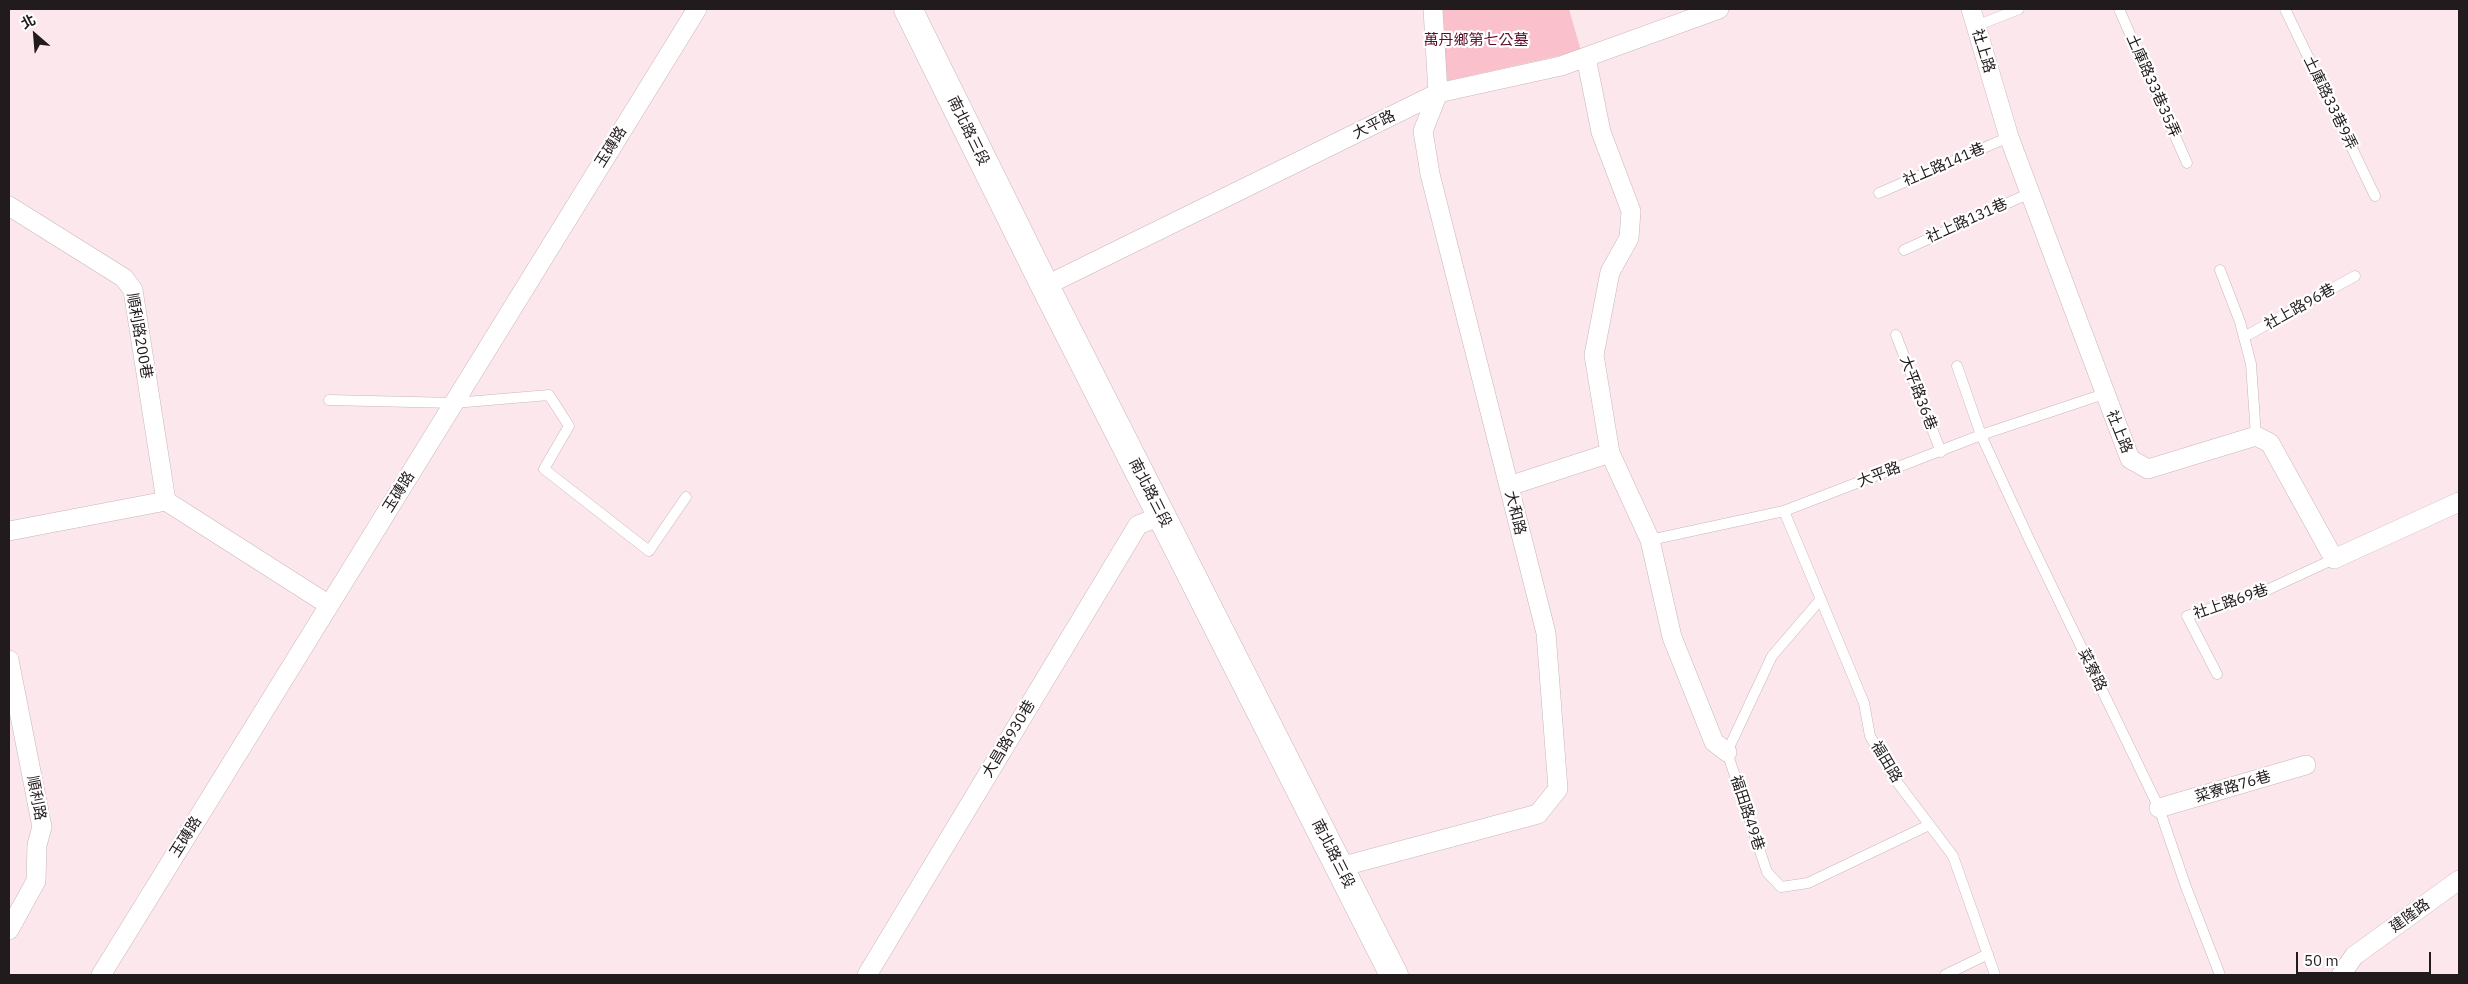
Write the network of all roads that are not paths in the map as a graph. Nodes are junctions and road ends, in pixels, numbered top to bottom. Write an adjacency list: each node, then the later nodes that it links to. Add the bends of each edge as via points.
1 (697, 9): 26 (street, 玉磚路)
2 (908, 9): 20 (street, 南北路三段)
3 (1433, 9): 10 (street, 大和路)
4 (1720, 9): 9 (street, 大平路)
5 (2019, 9): 8 (lane)
6 (2119, 9): 12 (lane, 土庫路33巷35弄)
7 (2285, 9): 15 (lane, 土庫路33巷9弄)
8 (1973, 17): 11 (street, 社上路)
9 (1586, 57): 10 (street, 大平路, via 1561,66); 30 (street, via 1601,132 1631,211 1629,238 1610,272 1594,355)
10 (1438, 93): 20 (street, 大平路); 31 (street, 大和路, via 1423,131 1430,174)
11 (2009, 137): 13 (lane, 社上路141巷); 14 (street, 社上路)
12 (2187, 164)
13 (1879, 193)
14 (2030, 193): 17 (lane, 社上路131巷); 24 (street, 社上路)
15 (2376, 196)
16 (9, 206): 33 (street, 順利路200巷, via 124,278 133,290)
17 (1904, 250)
18 (2220, 270): 22 (lane, 社上路96巷)
19 (2356, 276): 22 (lane, 社上路96巷)
20 (1045, 286): 36 (street, 南北路三段)
21 (1896, 335): 29 (lane, 大平路36巷)
22 (2244, 337): 28 (lane, 社上路96巷, via 2252,364)
23 (1957, 366): 27 (lane, 菜寮路)
24 (2104, 394): 27 (lane, 大平路); 28 (street, 社上路, via 2130,459 2148,469)
25 (329, 400): 26 (lane)
26 (454, 403): 32 (lane, via 550,395 569,426 544,470 650,551); 41 (street, 玉磚路)
27 (1981, 436): 29 (lane, 大平路); 46 (lane, 菜寮路)
28 (2256, 436): 39 (street, via 2270,443)
29 (1941, 452): 35 (lane, 大平路)
30 (1610, 453): 31 (street); 38 (street)
31 (1509, 486): 48 (street, 大和路, via 1546,633 1558,789 1538,814)
32 (686, 497)
33 (166, 501): 37 (street); 41 (street)
34 (2459, 502): 39 (street)
35 (1784, 511): 38 (lane, 大平路); 40 (lane, 福田路)
36 (1162, 516): 48 (street, 南北路三段); 53 (street, 大昌路930巷, via 1138,525)
37 (9, 530)
38 (1650, 540): 44 (street, via 1672,637 1714,742)
39 (2334, 560): 43 (lane, 社上路69巷, via 2267,590 2187,616)
40 (1821, 599): 44 (lane, via 1772,656); 47 (lane, 福田路, via 1864,703 1870,736 1894,778)
41 (329, 604): 52 (street, 玉磚路)
42 (9, 660): 50 (street, 順利路, via 42,827 37,845 36,881)
43 (2217, 674)
44 (1727, 752): 47 (lane, 福田路49巷, via 1767,872 1781,887 1808,883)
45 (2306, 766): 46 (street, 菜寮路76巷)
46 (2159, 808): 57 (lane, 菜寮路)
47 (1929, 825): 51 (lane, 福田路, via 1953,856)
48 (1340, 867): 54 (street, 南北路三段)
49 (2459, 880): 58 (street, 建隆路, via 2354,956)
50 (9, 930)
51 (1988, 954): 55 (lane); 56 (lane, 福田路)
52 (101, 975)
53 (867, 975)
54 (1394, 975)
55 (1945, 975)
56 (1995, 975)
57 (2220, 975)
58 (2341, 975)

